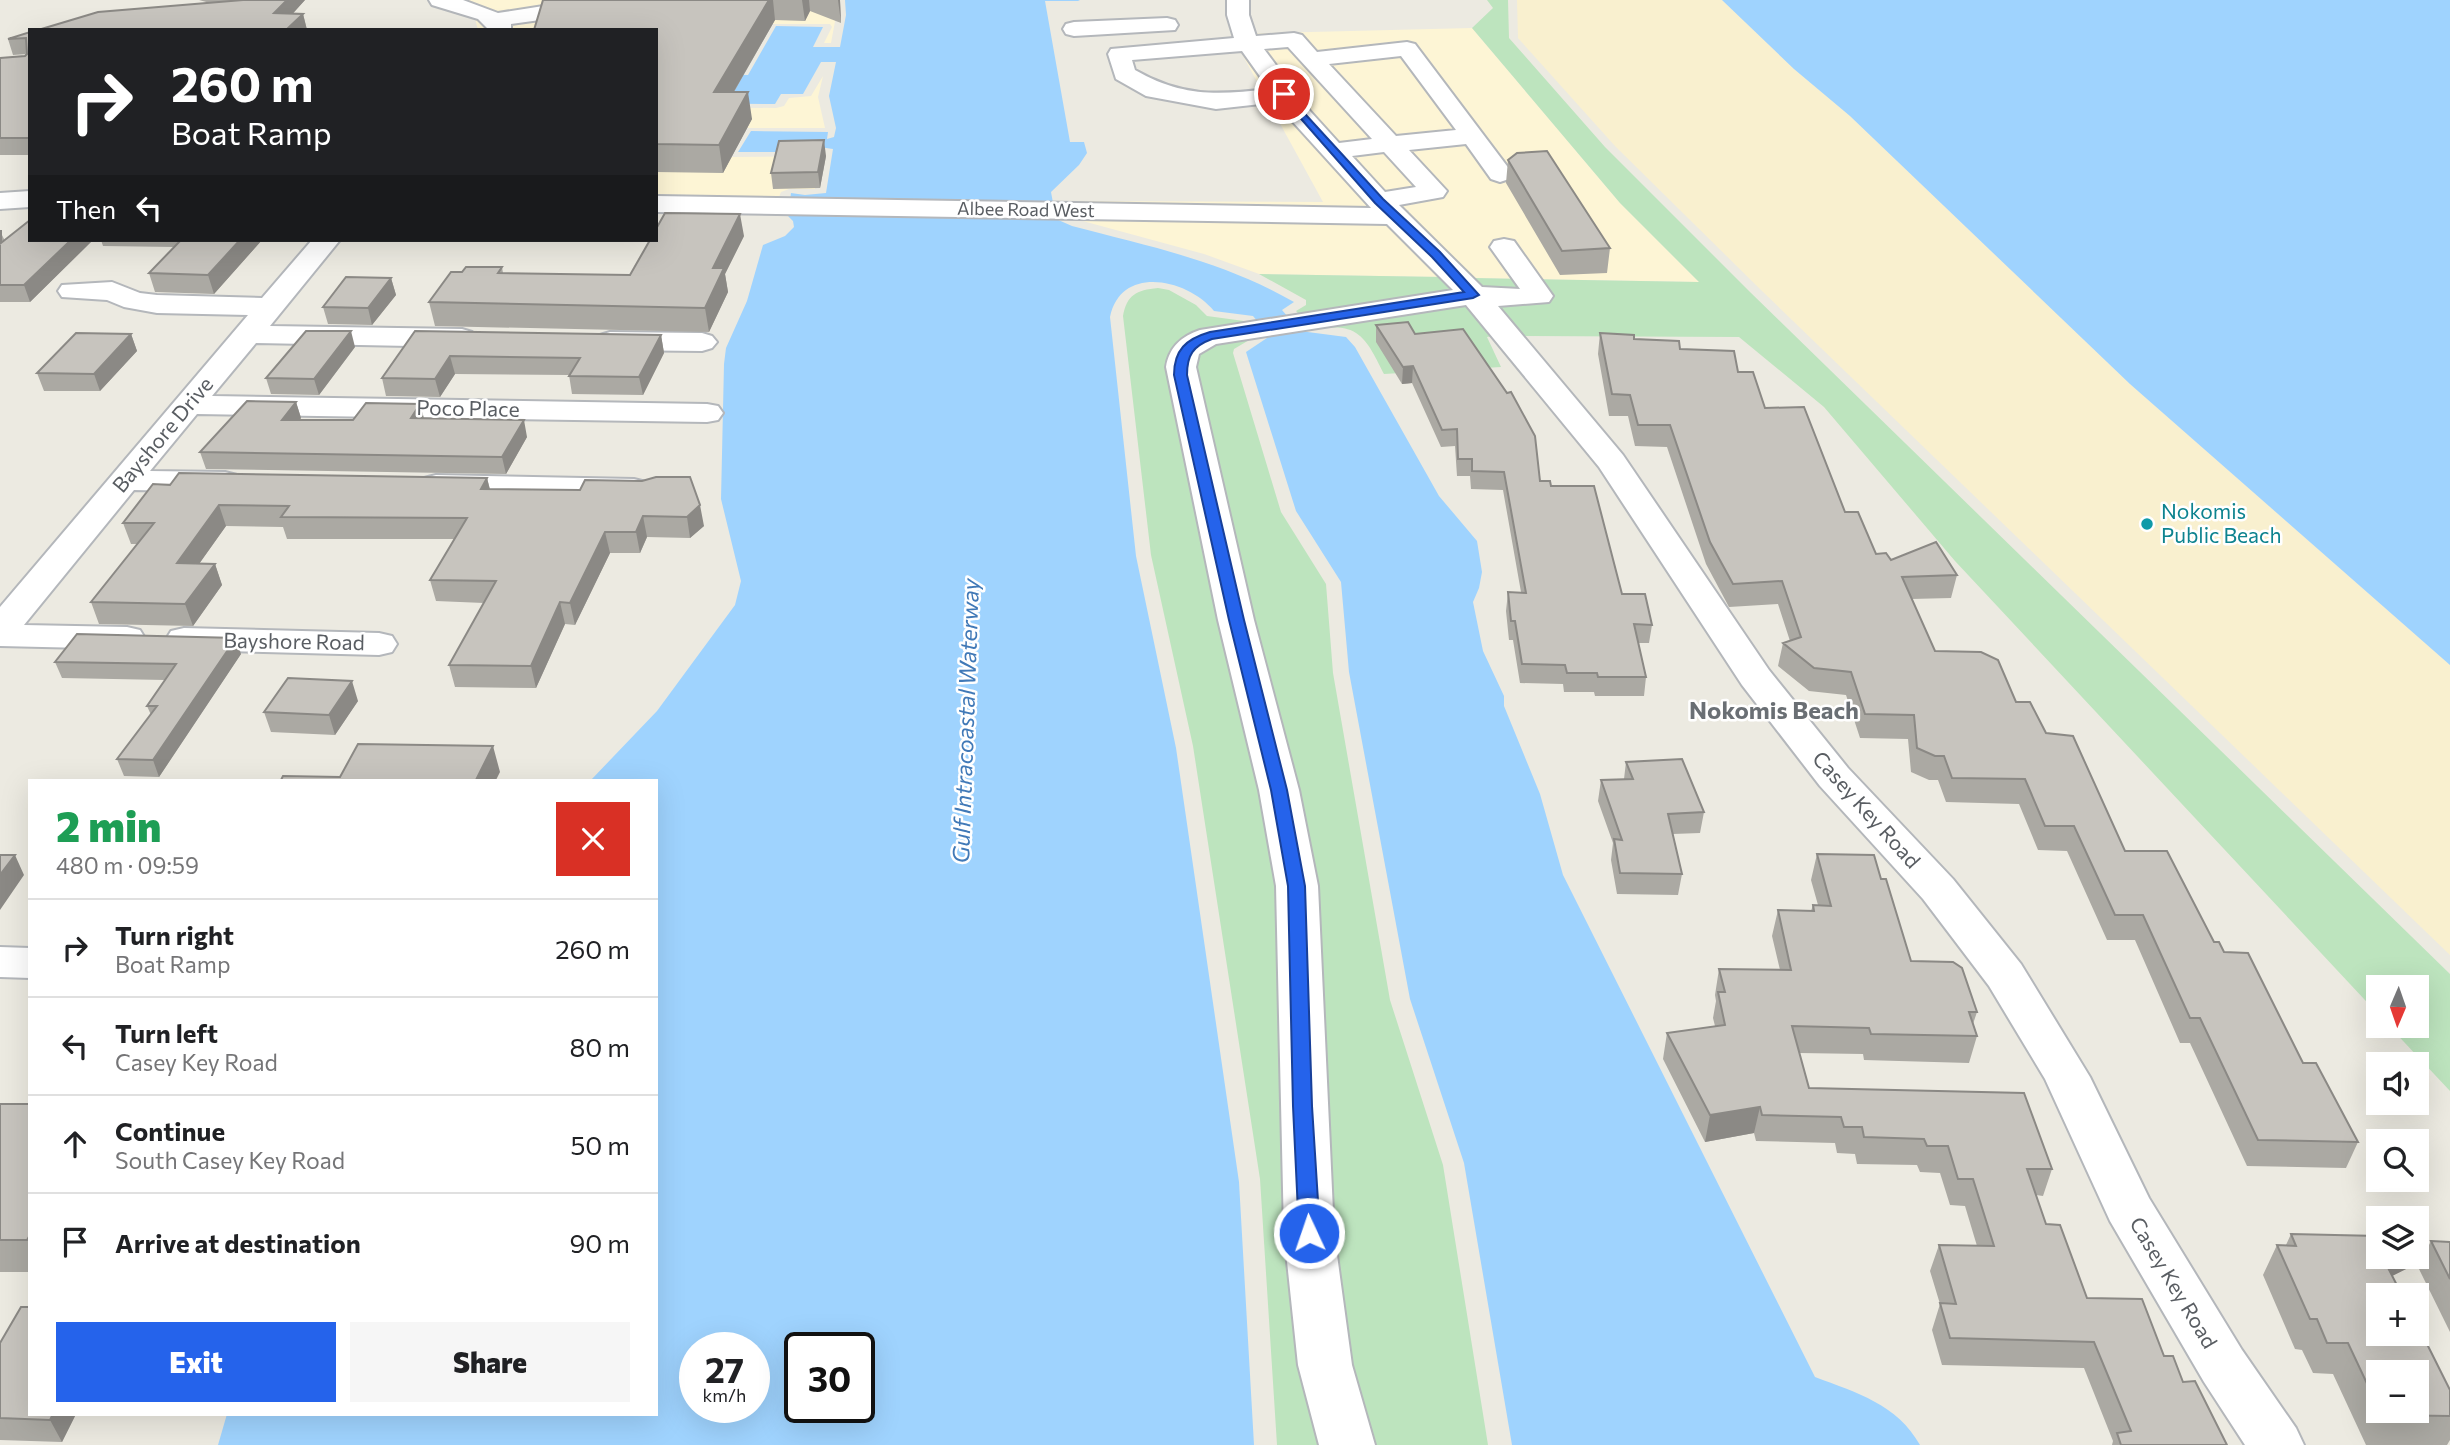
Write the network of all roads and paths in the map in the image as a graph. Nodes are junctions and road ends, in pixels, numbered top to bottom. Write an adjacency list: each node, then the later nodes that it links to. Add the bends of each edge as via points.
1 (440, 0): 5 (street)
2 (517, 0): 5 (street)
3 (679, 0): 4 (street, via 675,8)
4 (574, 5): 7 (street)
5 (465, 7): 7 (street)
6 (1236, 22): 10 (street); 13 (street, Casey Key Road); 13 (street, via 1119,54 1124,74 1154,91 1216,102)
7 (498, 25)
8 (1182, 25): 9 (street)
9 (1074, 29)
10 (1294, 40): 11 (street, via 1390,34); 12 (street)
11 (1407, 49): 12 (street); 14 (street)
12 (1311, 58): 15 (street)
13 (1284, 94): 16 (street, Casey Key Road)
14 (1473, 136): 15 (street); 17 (street)
15 (1390, 144): 16 (street); 23 (street, Albee Road West, via 1434,191)
16 (1333, 151): 23 (street, Casey Key Road)
17 (1500, 174)
18 (711, 181): 19 (street)
19 (658, 182)
20 (28, 199): 21 (street)
21 (0, 201)
22 (658, 204): 23 (street, Albee Road West, via 1129,211)
23 (1387, 208): 27 (street, Casey Key Road)
24 (324, 242): 28 (street, Bayshore Drive)
25 (1504, 247): 27 (street, via 1539,296)
26 (72, 290): 28 (street, via 112,291 134,301 157,304)
27 (1473, 295): 43 (street, via 1194,341 1181,362 1297,886 1309,1233 1325,1365); 44 (street, Casey Key Road, via 1612,462 1755,677 1834,777 1938,889 2006,975 2067,1077 2128,1207 2222,1366)
28 (270, 307): 29 (street, Bayshore Drive)
29 (247, 334): 30 (street); 33 (street, Bayshore Drive)
30 (495, 339)
31 (578, 340): 32 (street)
32 (702, 342)
33 (188, 405): 34 (street, Poco Place); 35 (street, Bayshore Drive)
34 (707, 413)
35 (125, 480): 36 (street); 39 (street, Bayshore Drive)
36 (249, 482)
37 (400, 485): 38 (street)
38 (646, 489)
39 (0, 633): 40 (street, Bayshore Road)
40 (379, 644)
41 (0, 962): 42 (street)
42 (28, 963)
43 (1347, 1445)
44 (2276, 1445)

